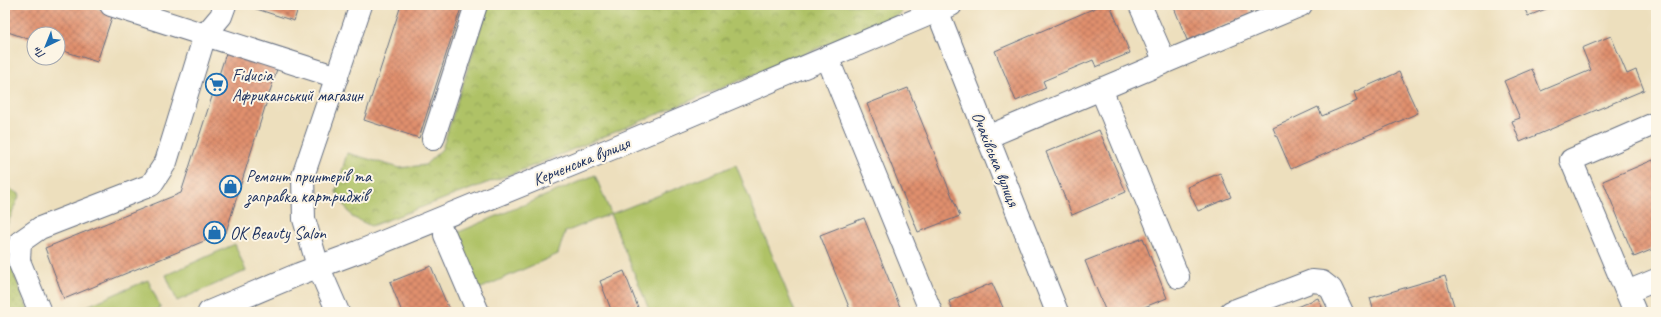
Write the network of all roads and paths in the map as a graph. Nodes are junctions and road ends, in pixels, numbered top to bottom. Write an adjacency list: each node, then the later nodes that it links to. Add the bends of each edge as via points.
1 (112, 5): 8 (street)
2 (225, 5): 8 (street, via 221,16)
3 (361, 5): 11 (street)
4 (476, 5): 15 (street)
5 (1140, 5): 10 (street)
6 (941, 7): 9 (street, Керченська вулиця); 14 (street, Очаківська вулиця)
7 (1292, 7): 10 (street)
8 (205, 35): 11 (street); 21 (street, via 166,162 151,185 40,228 20,242 19,261)
9 (827, 57): 17 (street, Керченська вулиця, via 599,154); 25 (street)
10 (1165, 62): 12 (street)
11 (337, 77): 17 (street, via 303,176 304,219)
12 (1101, 89): 14 (street); 18 (street)
13 (1656, 123): 20 (street, via 1571,160)
14 (987, 136): 26 (street, Очаківська вулиця)
15 (433, 139)
16 (445, 235): 24 (street)
17 (318, 266): 22 (street, Керченська вулиця); 23 (street)
18 (1178, 277)
19 (1656, 280): 20 (street)
20 (1631, 302)
21 (40, 312)
22 (209, 312)
23 (338, 312)
24 (478, 312)
25 (932, 312)
26 (1057, 312)
27 (1231, 312): 28 (street, via 1312,281 1322,282 1331,289)
28 (1342, 312)

